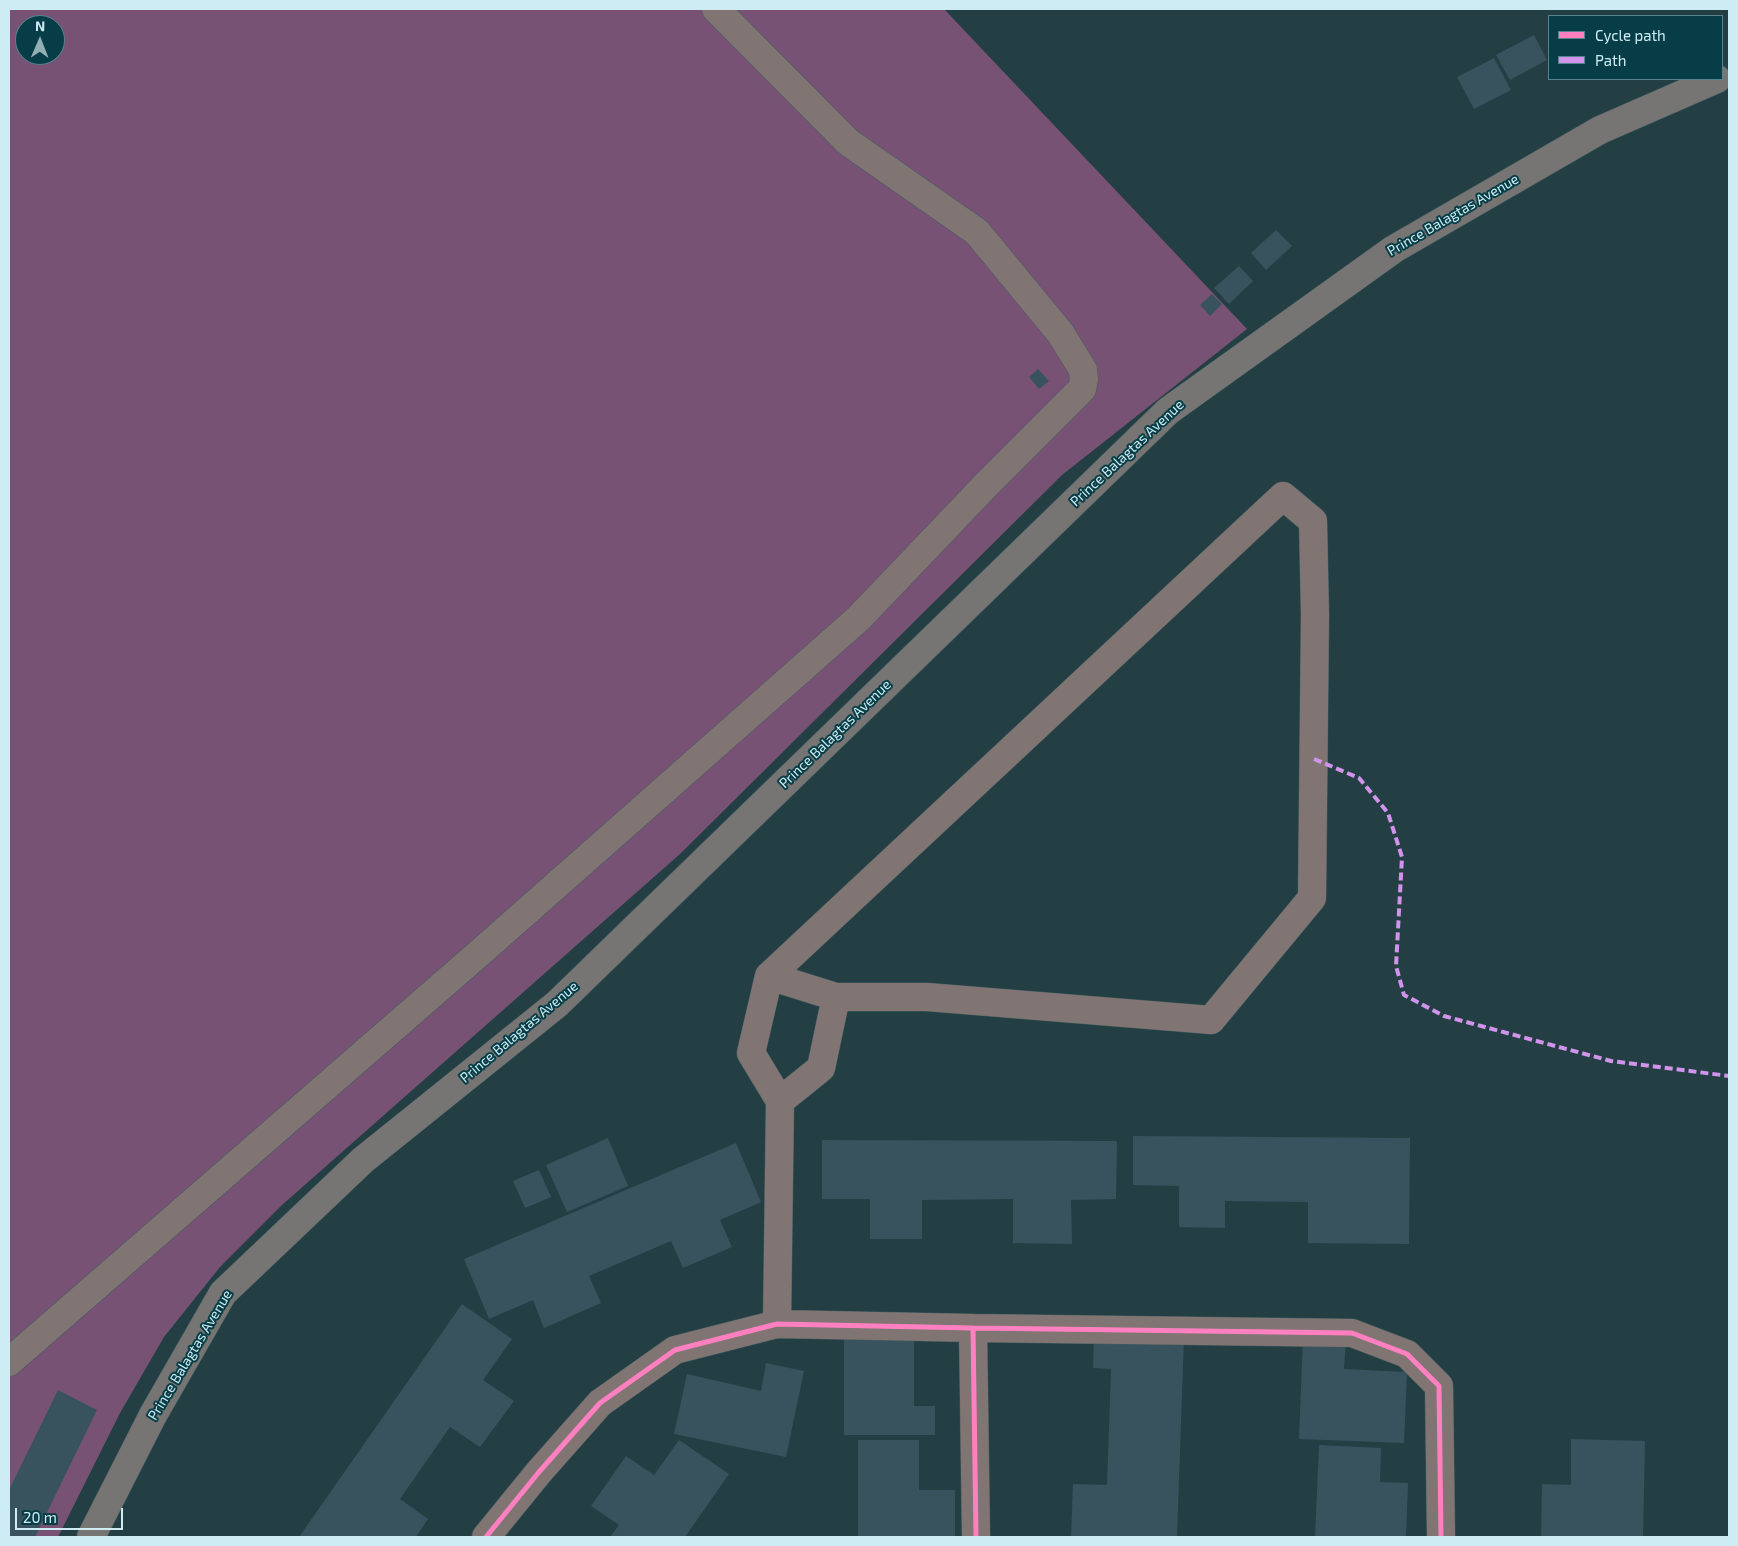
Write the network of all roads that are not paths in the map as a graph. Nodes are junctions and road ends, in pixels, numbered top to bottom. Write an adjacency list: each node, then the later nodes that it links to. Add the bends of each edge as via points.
1 (716, 9): 8 (street, via 848,142 977,232 1062,334 1083,370 1082,389 858,618)
2 (1715, 80): 9 (main road, Prince Balagtas Avenue, via 1600,130 1394,249 1168,411 557,1004 362,1160 224,1293 153,1415)
3 (769, 976): 4 (street); 4 (street, via 1283,496 1313,521 1312,898 1211,1020 927,997); 5 (street, via 750,1053)
4 (836, 997): 5 (street, via 821,1068)
5 (780, 1102): 6 (street)
6 (777, 1324): 7 (street); 10 (street, via 675,1350 600,1403)
7 (973, 1328): 11 (street); 12 (street, via 1352,1332 1407,1354 1439,1386)
8 (9, 1362)
9 (91, 1537)
10 (486, 1537)
11 (976, 1537)
12 (1441, 1537)

